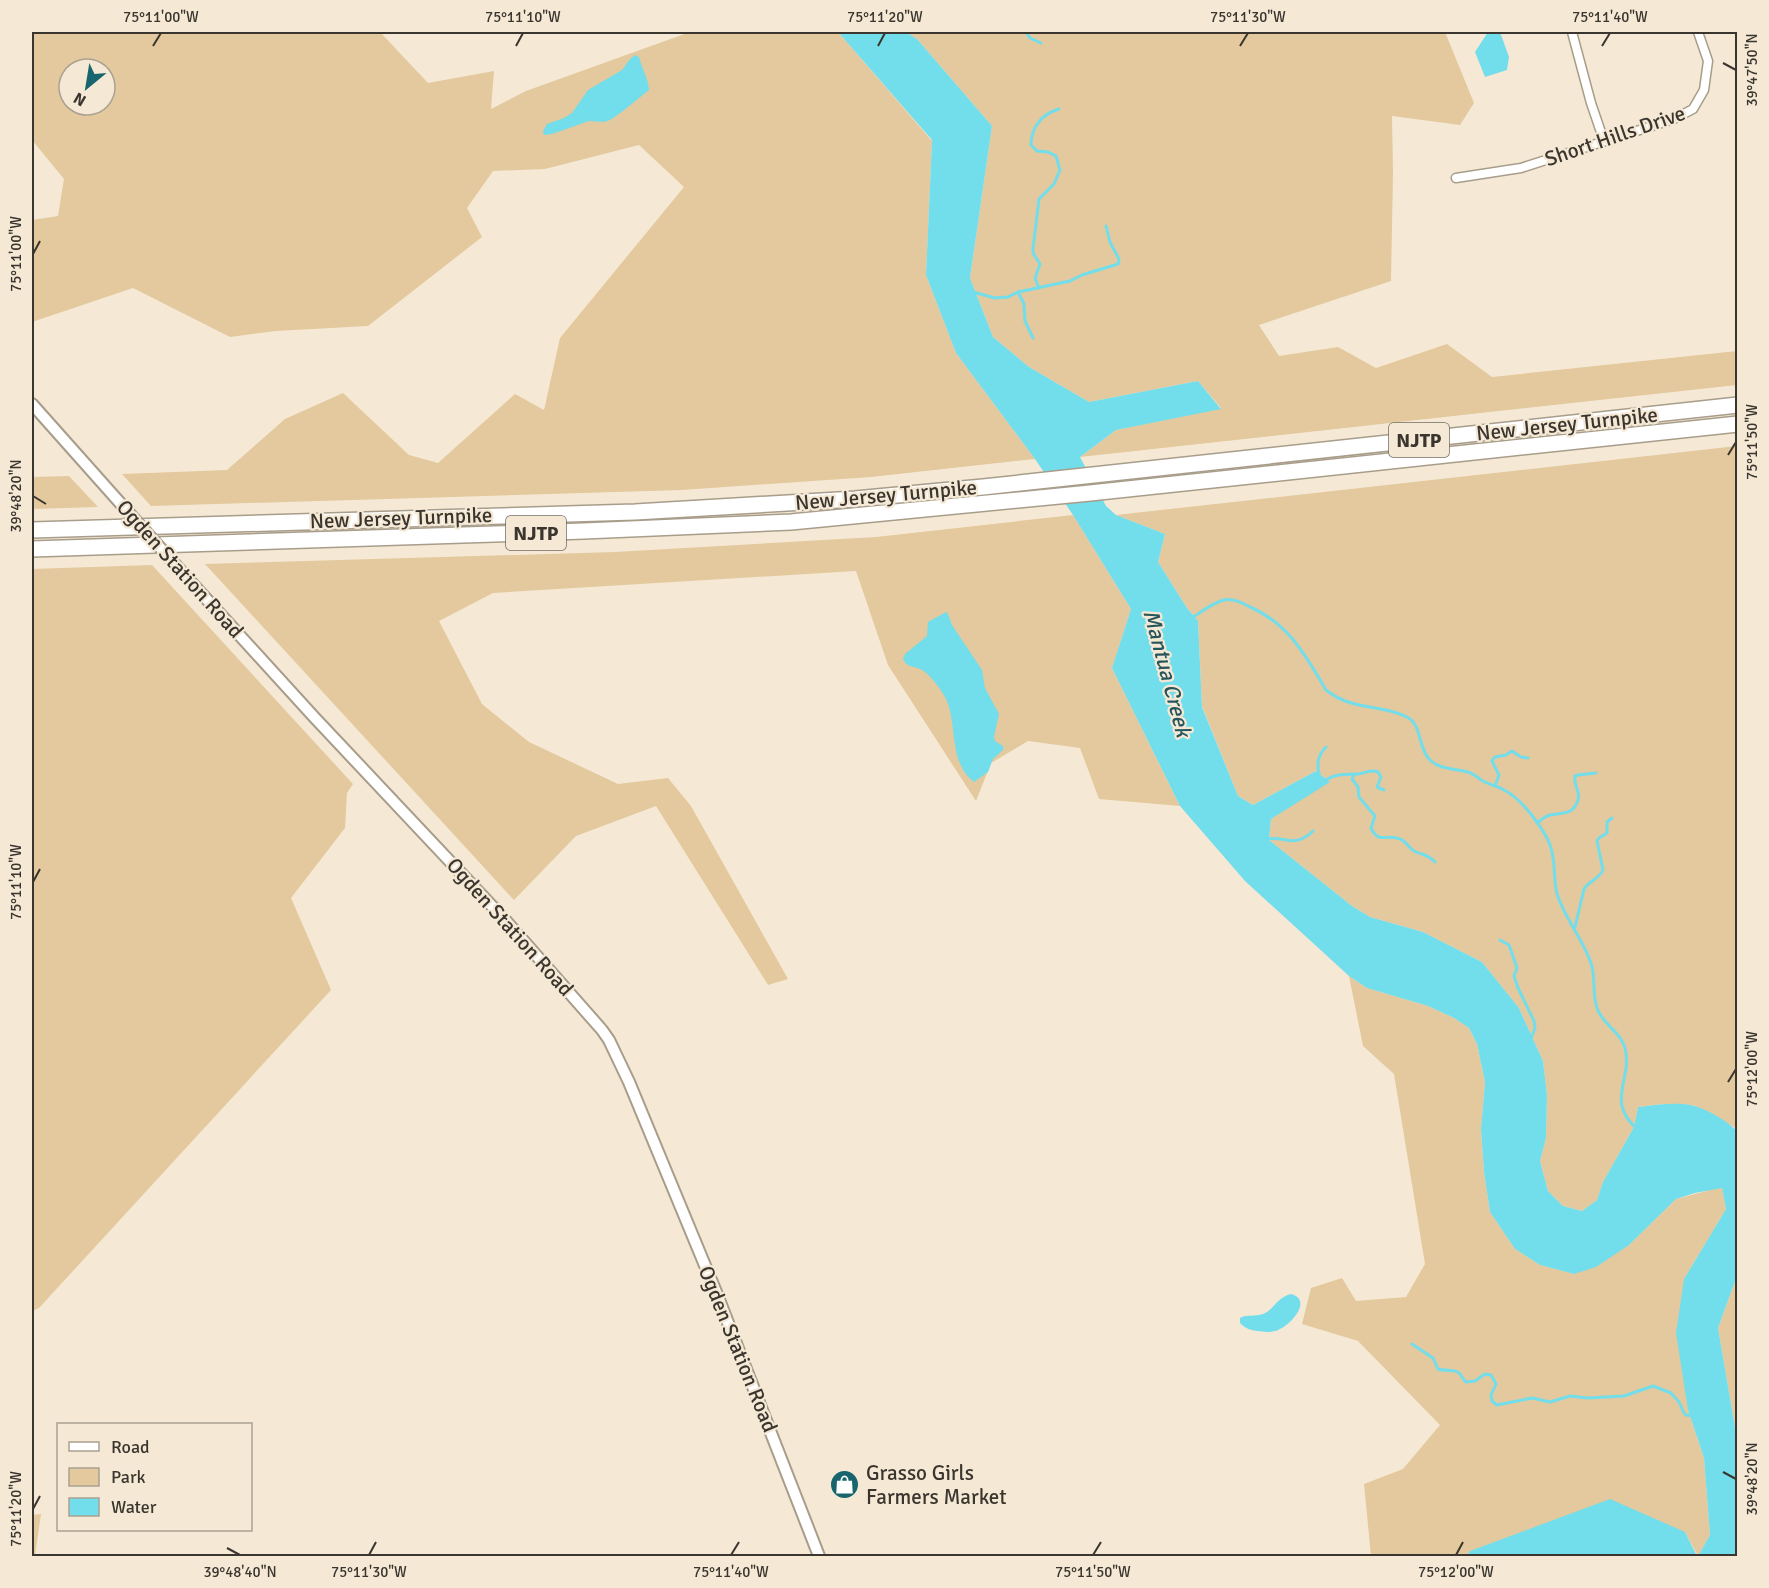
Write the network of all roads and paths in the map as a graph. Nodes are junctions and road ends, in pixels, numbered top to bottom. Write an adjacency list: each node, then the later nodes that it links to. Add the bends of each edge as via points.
1 (1572, 32): 3 (street)
2 (1698, 32): 3 (street, Short Hills Drive, via 1708,61 1704,90 1693,110)
3 (1604, 141): 4 (street, Short Hills Drive, via 1521,168)
4 (1456, 178)
5 (32, 404): 10 (street, Ogden Station Road, bridge, via 306,708 507,922 609,1040 711,1281)
6 (1737, 405): 8 (highway, New Jersey Turnpike / NJTP, via 855,499 635,512)
7 (1737, 424): 9 (highway, New Jersey Turnpike / NJTP, via 802,521)
8 (32, 530)
9 (32, 549)
10 (819, 1557)

